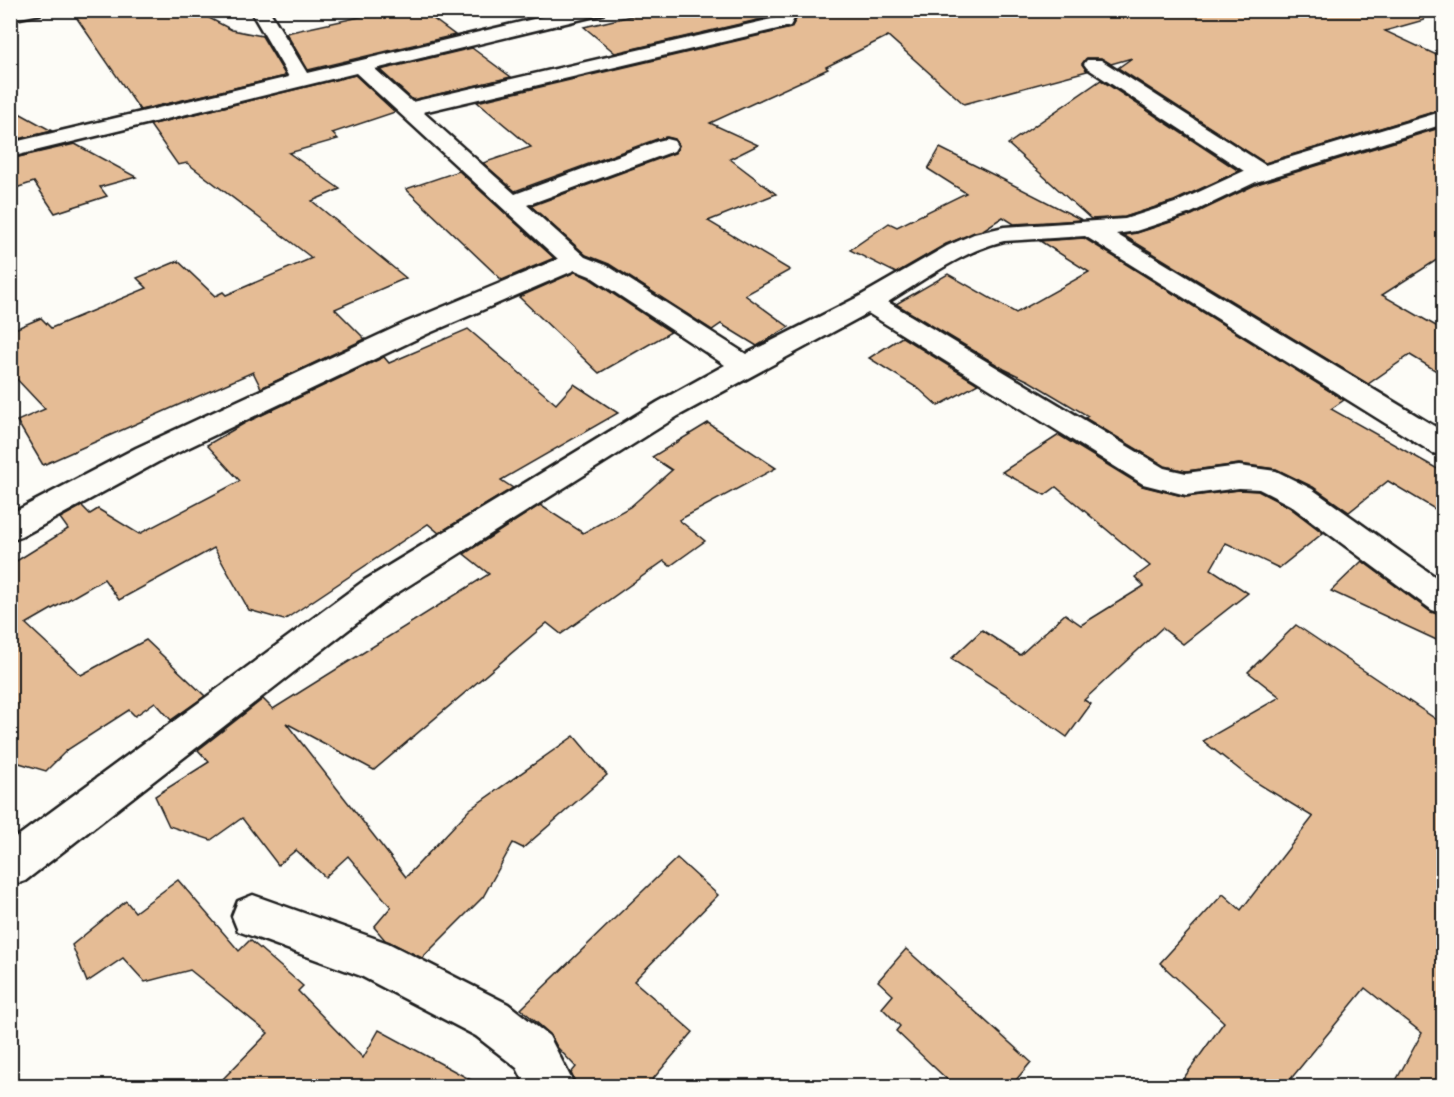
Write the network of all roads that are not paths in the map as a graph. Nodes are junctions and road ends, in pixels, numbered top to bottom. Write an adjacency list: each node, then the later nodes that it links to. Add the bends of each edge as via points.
1 (33, 10): 5 (street)
2 (260, 10): 8 (street)
3 (596, 10): 7 (street)
4 (781, 10): 9 (street, via 787,15 783,22)
5 (10, 15)
6 (1094, 64): 13 (street)
7 (360, 66): 8 (street); 9 (street)
8 (301, 80): 12 (street)
9 (408, 110): 14 (street)
10 (1443, 117): 13 (street)
11 (666, 146): 14 (street)
12 (10, 150)
13 (1262, 173): 15 (street, via 1183,208 1127,226)
14 (511, 203): 16 (street)
15 (1092, 230): 17 (street, via 1015,233 982,239); 19 (street)
16 (576, 262): 18 (street, via 600,271); 20 (street, via 417,328 147,455)
17 (869, 302): 18 (street); 21 (street, via 1154,476 1186,484 1239,477 1265,479 1301,497)
18 (745, 366): 22 (street, via 668,409 377,589)
19 (1443, 446)
20 (10, 529)
21 (1440, 592)
22 (10, 867)
23 (253, 916): 24 (street, via 372,958 492,1020 533,1052)
24 (550, 1086)

